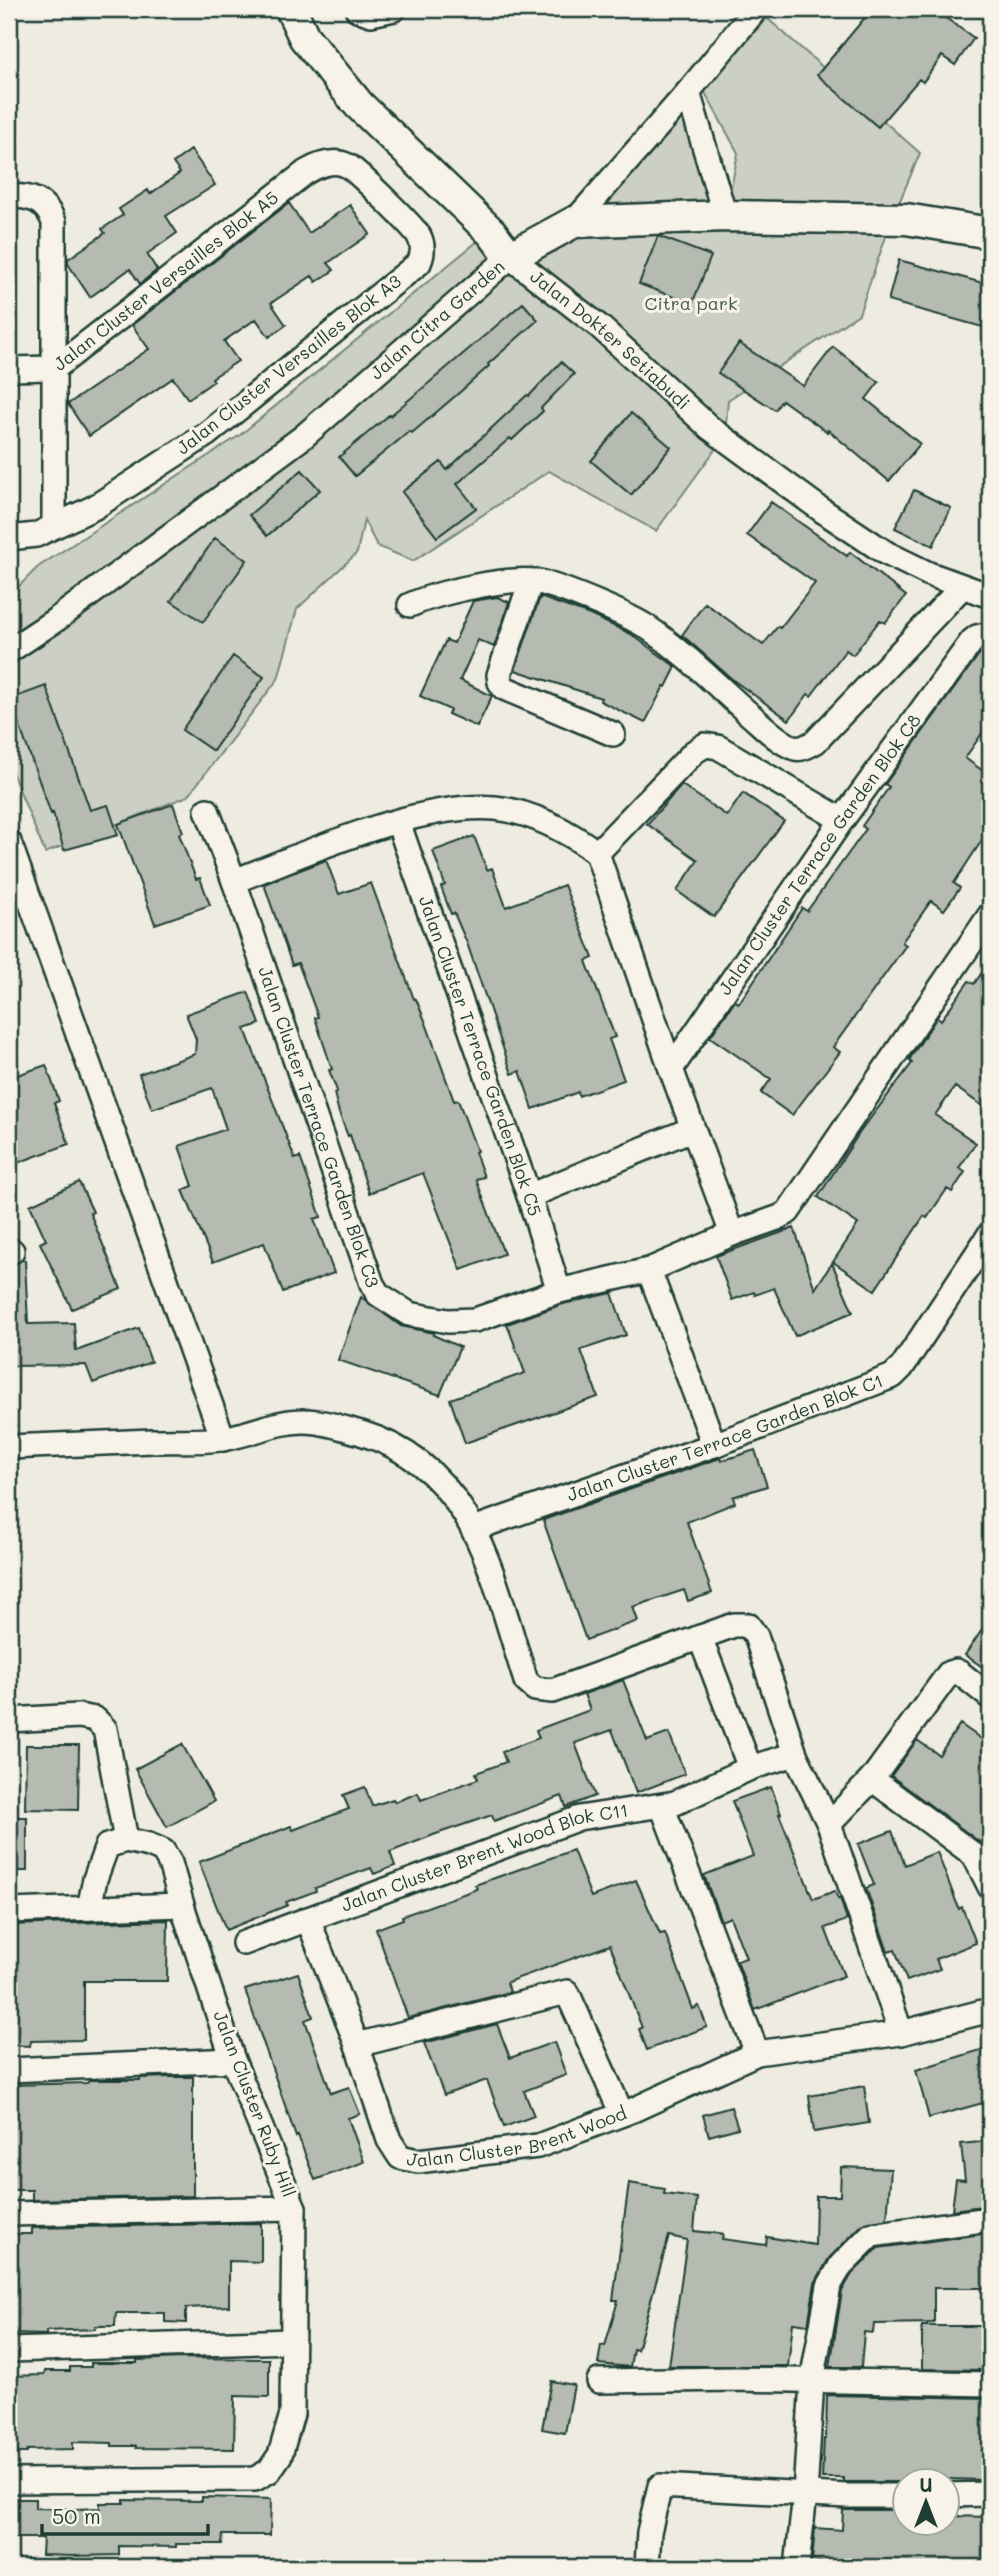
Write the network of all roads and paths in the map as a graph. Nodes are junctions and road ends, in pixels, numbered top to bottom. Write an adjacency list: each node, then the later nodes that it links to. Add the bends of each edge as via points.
1 (291, 9): 10 (street, Jalan Dokter Setiabudi, via 304,37 359,105 492,233)
2 (357, 9): 3 (street, via 371,14)
3 (394, 9)
4 (756, 9): 5 (street)
5 (688, 92): 7 (street); 8 (street)
6 (9, 196): 12 (street, via 38,200 49,209 54,222)
7 (725, 216): 8 (street, Jalan Citra Garden); 9 (street, Jalan Citra Garden, via 906,219)
8 (574, 222): 10 (street, Jalan Citra Garden)
9 (990, 233)
10 (510, 257): 17 (street, Jalan Dokter Setiabudi, via 600,327 710,428 886,553); 21 (street, Jalan Citra Garden, via 303,437)
11 (419, 263): 12 (street, Jalan Cluster Versailles Blok A5, via 422,245 413,227 348,165 324,163); 14 (street, Jalan Cluster Versailles Blok A3, via 207,434 95,507)
12 (55, 368): 13 (street, Jalan Cluster Versailles Blok A5); 14 (street)
13 (9, 369)
14 (54, 525): 15 (street, Jalan Cluster Versailles Blok A3, via 36,535)
15 (9, 538)
16 (531, 581): 17 (street, via 645,626 766,729 801,748 815,742); 19 (street, via 462,589); 22 (street, via 500,682 504,688)
17 (962, 587): 18 (street, Jalan Dokter Setiabudi)
18 (990, 596)
19 (410, 605)
20 (981, 638): 24 (street, Jalan Cluster Terrace Garden Blok C8)
21 (9, 651)
22 (613, 734)
23 (207, 810): 28 (street, Jalan Cluster Terrace Garden Blok C3)
24 (842, 820): 27 (street, via 718,747 705,745); 30 (street, Jalan Cluster Terrace Garden Blok C8)
25 (398, 822): 27 (street, via 440,811 496,808 531,816); 28 (street); 32 (street, Jalan Cluster Terrace Garden Blok C5)
26 (9, 842): 37 (street)
27 (597, 853): 30 (street)
28 (234, 881): 36 (street, Jalan Cluster Terrace Garden Blok C3, via 378,1294 409,1314 460,1322)
29 (990, 915): 33 (street, Jalan Cluster Terrace Garden Blok C3, via 793,1206 780,1217)
30 (671, 1069): 31 (street)
31 (692, 1129): 32 (street); 33 (street)
32 (529, 1196): 36 (street, Jalan Cluster Terrace Garden Blok C5)
33 (732, 1234): 35 (street, Jalan Cluster Terrace Garden Blok C3)
34 (990, 1234): 38 (street, Jalan Cluster Terrace Garden Blok C1, via 893,1376)
35 (649, 1270): 36 (street, Jalan Cluster Terrace Garden Blok C3); 38 (street)
36 (559, 1292)
37 (222, 1438): 39 (street); 40 (street, via 276,1423 305,1421 393,1444 430,1469 454,1495)
38 (714, 1445): 40 (street, Jalan Cluster Terrace Garden Blok C1)
39 (9, 1447)
40 (473, 1529): 41 (street, via 526,1681 535,1689 552,1690)
41 (700, 1637): 44 (street, via 740,1624 752,1629); 45 (street)
42 (990, 1697): 46 (street, via 960,1672 952,1671)
43 (9, 1720): 49 (street, via 95,1718 105,1729)
44 (795, 1754): 45 (street); 48 (street)
45 (750, 1768): 47 (street)
46 (872, 1779): 48 (street); 50 (street, via 974,1855)
47 (662, 1806): 54 (street, Jalan Cluster Brent Wood Blok C11, via 579,1818); 59 (street)
48 (829, 1824): 57 (street)
49 (126, 1840): 51 (street, Jalan Cluster Ruby Hill, via 163,1851); 52 (street, via 104,1850)
50 (990, 1887)
51 (181, 1905): 52 (street); 60 (street, Jalan Cluster Ruby Hill)
52 (89, 1908): 53 (street)
53 (9, 1911)
54 (308, 1919): 55 (street); 58 (street, Jalan Cluster Brent Wood)
55 (244, 1943)
56 (990, 2010): 57 (street, Jalan Cluster Brent Wood)
57 (901, 2032): 59 (street, Jalan Cluster Brent Wood)
58 (357, 2045): 62 (street, Jalan Cluster Brent Wood, via 389,2140 400,2157 418,2161 538,2146); 62 (street, via 567,1992)
59 (757, 2053): 62 (street, Jalan Cluster Brent Wood)
60 (233, 2060): 61 (street); 63 (street, Jalan Cluster Ruby Hill)
61 (9, 2070)
62 (622, 2114)
63 (294, 2207): 64 (street); 66 (street, Jalan Cluster Ruby Hill)
64 (9, 2214)
65 (990, 2219): 69 (street, via 867,2237 829,2286)
66 (292, 2341): 67 (street); 71 (street, Jalan Cluster Ruby Hill, via 292,2414 280,2455 269,2471 255,2479)
67 (9, 2350)
68 (599, 2381): 69 (street)
69 (812, 2381): 70 (street); 72 (street)
70 (990, 2384)
71 (9, 2481)
72 (805, 2494): 75 (street); 76 (street, via 660,2486 649,2532); 77 (street)
73 (990, 2494): 74 (street)
74 (960, 2495)
75 (890, 2496)
76 (647, 2567)
77 (797, 2567)

